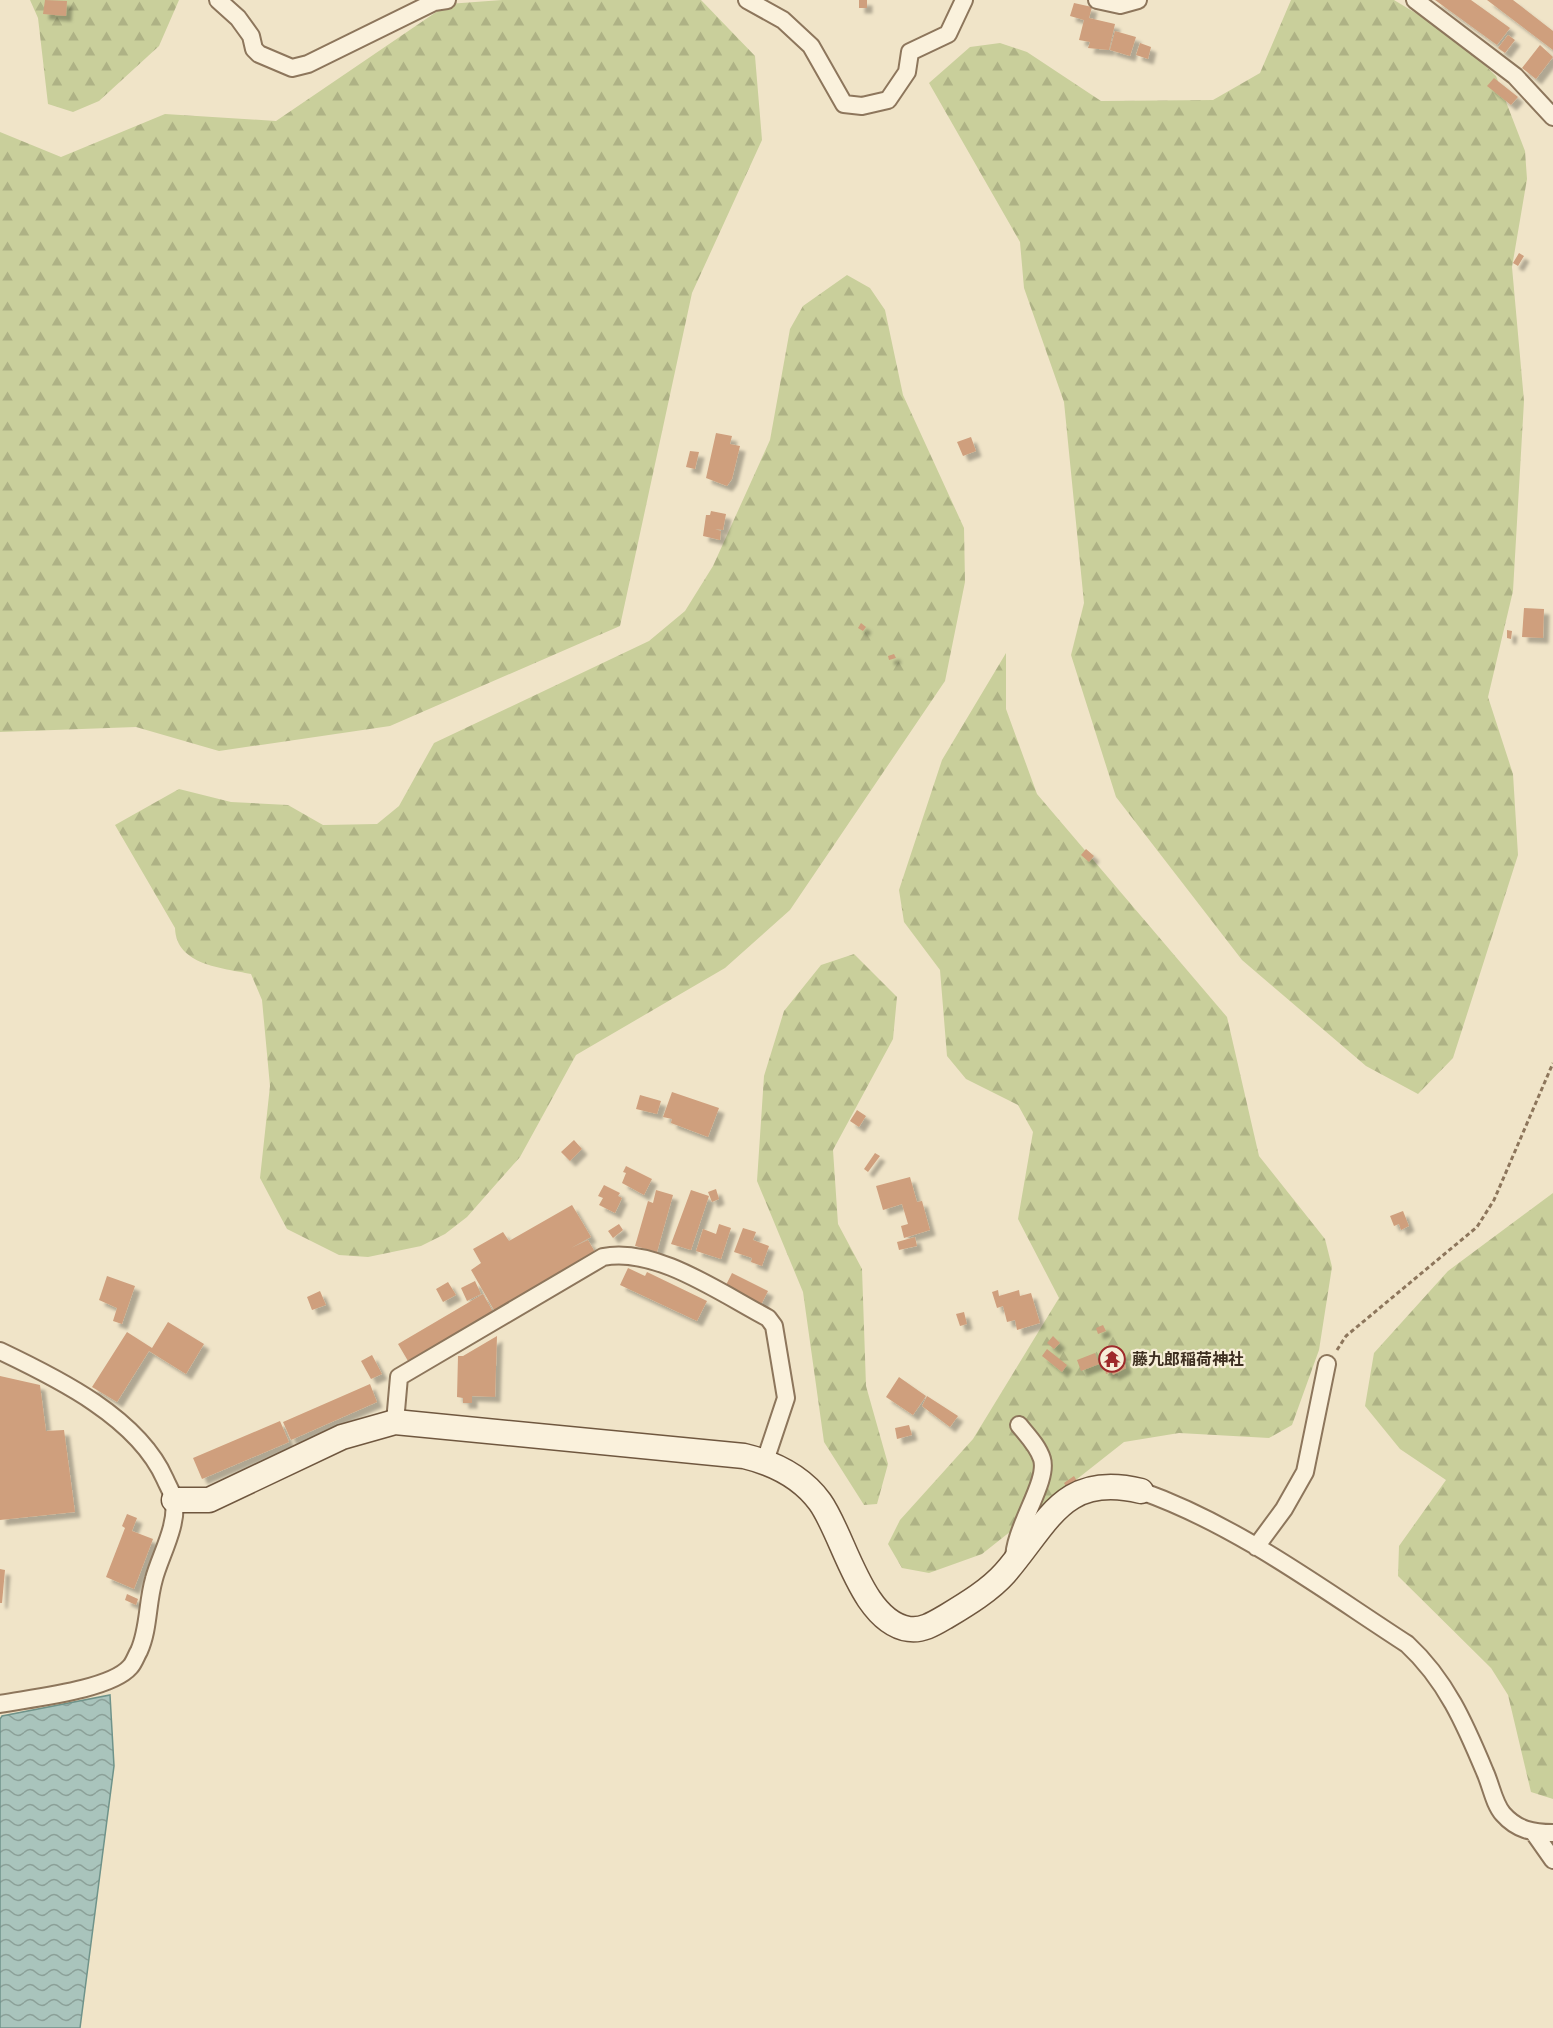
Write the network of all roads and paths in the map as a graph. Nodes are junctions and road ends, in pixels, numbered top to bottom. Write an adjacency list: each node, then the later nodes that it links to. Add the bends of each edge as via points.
1 (218, 0): 2 (street, via 238,18 251,36 254,49 292,68 308,64 434,2)
2 (447, 0)
3 (747, 0): 4 (street, via 783,20 811,46 844,104 862,106 888,100 907,72 910,52 948,34)
4 (964, 0)
5 (1097, 0): 6 (street, via 1120,5)
6 (1138, 0)
7 (1415, 0): 8 (street, via 1515,76)
8 (1553, 117)
9 (1553, 1064): 11 (path, via 1494,1200 1477,1227 1346,1336)
10 (0, 1351): 16 (street, via 35,1367 121,1421 156,1459)
11 (1327, 1364): 17 (street, via 1305,1472)
12 (395, 1422): 14 (street); 14 (street, via 399,1377 603,1257 620,1253 663,1263 768,1318 774,1326 786,1398); 16 (street, via 342,1437 209,1500)
13 (1019, 1425): 18 (street, via 1043,1461 1042,1476 1018,1532)
14 (765, 1461): 18 (street, via 795,1479 820,1502 873,1605 892,1622 908,1629 926,1628 959,1609)
15 (1141, 1491): 17 (street, via 1180,1505); 18 (street, via 1116,1485 1094,1486 1074,1494)
16 (174, 1500): 19 (street, via 173,1517 153,1580 145,1631 130,1667 92,1686)
17 (1256, 1547): 20 (street, via 1407,1644 1426,1661 1461,1716 1502,1813 1516,1826)
18 (1014, 1562)
19 (0, 1704)
20 (1534, 1833): 21 (street); 22 (street)
21 (1553, 1833)
22 (1553, 1860)

